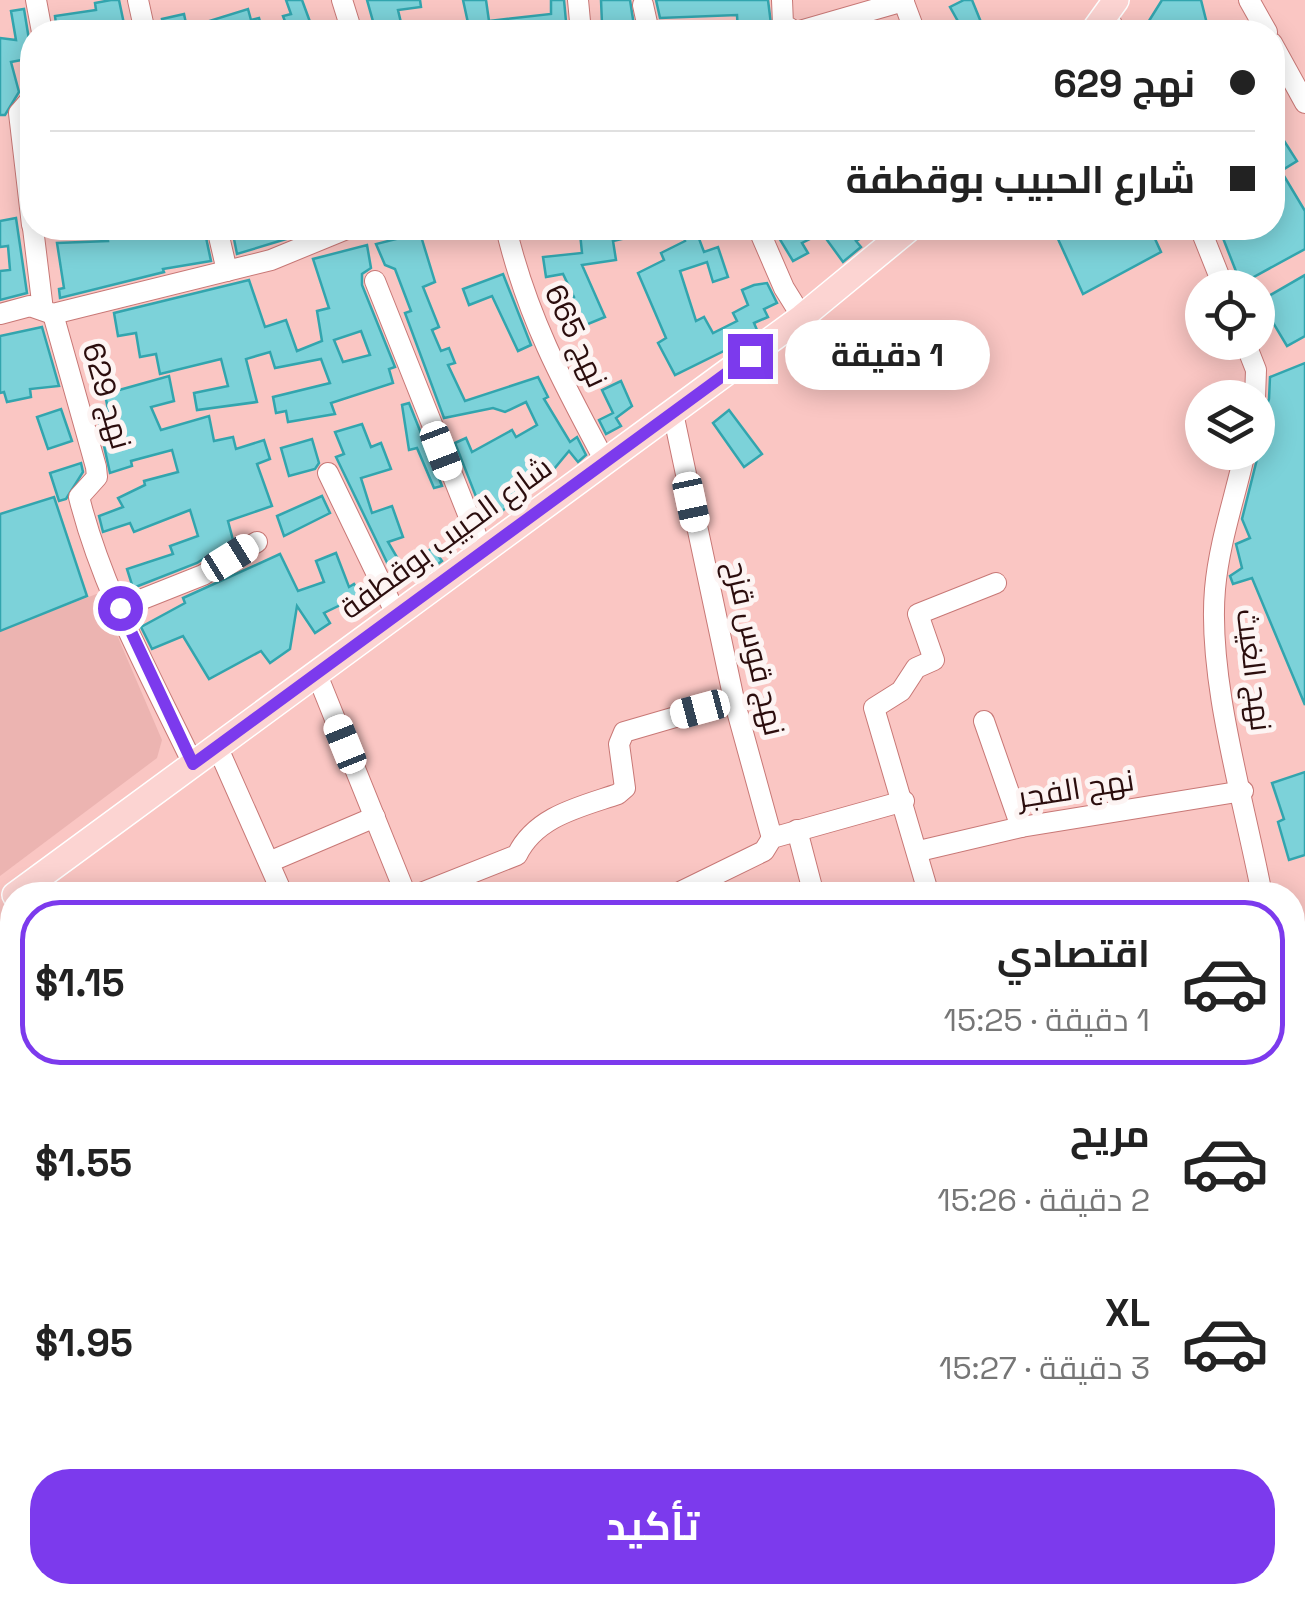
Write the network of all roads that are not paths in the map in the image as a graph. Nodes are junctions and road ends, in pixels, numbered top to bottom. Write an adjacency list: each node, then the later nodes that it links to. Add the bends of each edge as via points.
1 (903, 1): 4 (street)
2 (644, 4): 3 (street)
3 (647, 20)
4 (837, 20)
5 (1285, 67): 6 (street)
6 (1305, 103)
7 (35, 240): 17 (street)
8 (220, 240): 15 (street)
9 (319, 240): 15 (street)
10 (509, 240): 21 (street, نهج 665, via 538,336)
11 (763, 240): 19 (street)
12 (895, 240): 19 (main road, شارع الحبيب بوقطفة)
13 (1205, 240): 14 (street)
14 (1217, 270)
15 (227, 271): 17 (street)
16 (375, 281): 25 (street)
17 (48, 312): 18 (street, via 30,306); 27 (street, نهج 629, via 96,467 78,498)
18 (0, 314)
19 (802, 317): 20 (main road, شارع الحبيب بوقطفة)
20 (673, 413): 21 (main road, شارع الحبيب بوقطفة); 30 (street, نهج قوس قزح)
21 (606, 463): 25 (main road, شارع الحبيب بوقطفة)
22 (1240, 470): 34 (street, نهج الغيث, via 1215,590 1222,683)
23 (328, 473): 28 (street)
24 (257, 542): 27 (street, via 204,576)
25 (482, 552): 28 (main road, شارع الحبيب بوقطفة)
26 (996, 583): 35 (street, via 918,614 934,660 874,708)
27 (120, 608): 33 (street, نهج 629)
28 (396, 614): 29 (main road, شارع الحبيب بوقطفة)
29 (316, 672): 32 (main road, شارع الحبيب بوقطفة); 36 (street)
30 (734, 700): 39 (street, نهج قوس قزح); 45 (street, via 624,732 619,744 625,788 618,794 563,812 527,834 517,855)
31 (984, 721): 37 (street)
32 (217, 746): 33 (main road, شارع الحبيب بوقطفة); 41 (street)
33 (193, 764): 42 (main road, شارع الحبيب بوقطفة)
34 (1243, 790): 37 (street, نهج الفجر); 49 (street, نهج الغيث)
35 (904, 801): 38 (street); 40 (street)
36 (374, 817): 41 (street); 44 (street)
37 (1021, 827): 40 (street, نهج الفجر)
38 (797, 830): 39 (street); 47 (street)
39 (772, 838): 46 (street, via 764,851)
40 (919, 851): 48 (street)
41 (269, 862): 43 (street)
42 (33, 882)
43 (278, 882)
44 (402, 882)
45 (441, 882)
46 (713, 882)
47 (811, 882)
48 (926, 882)
49 (1260, 882)

